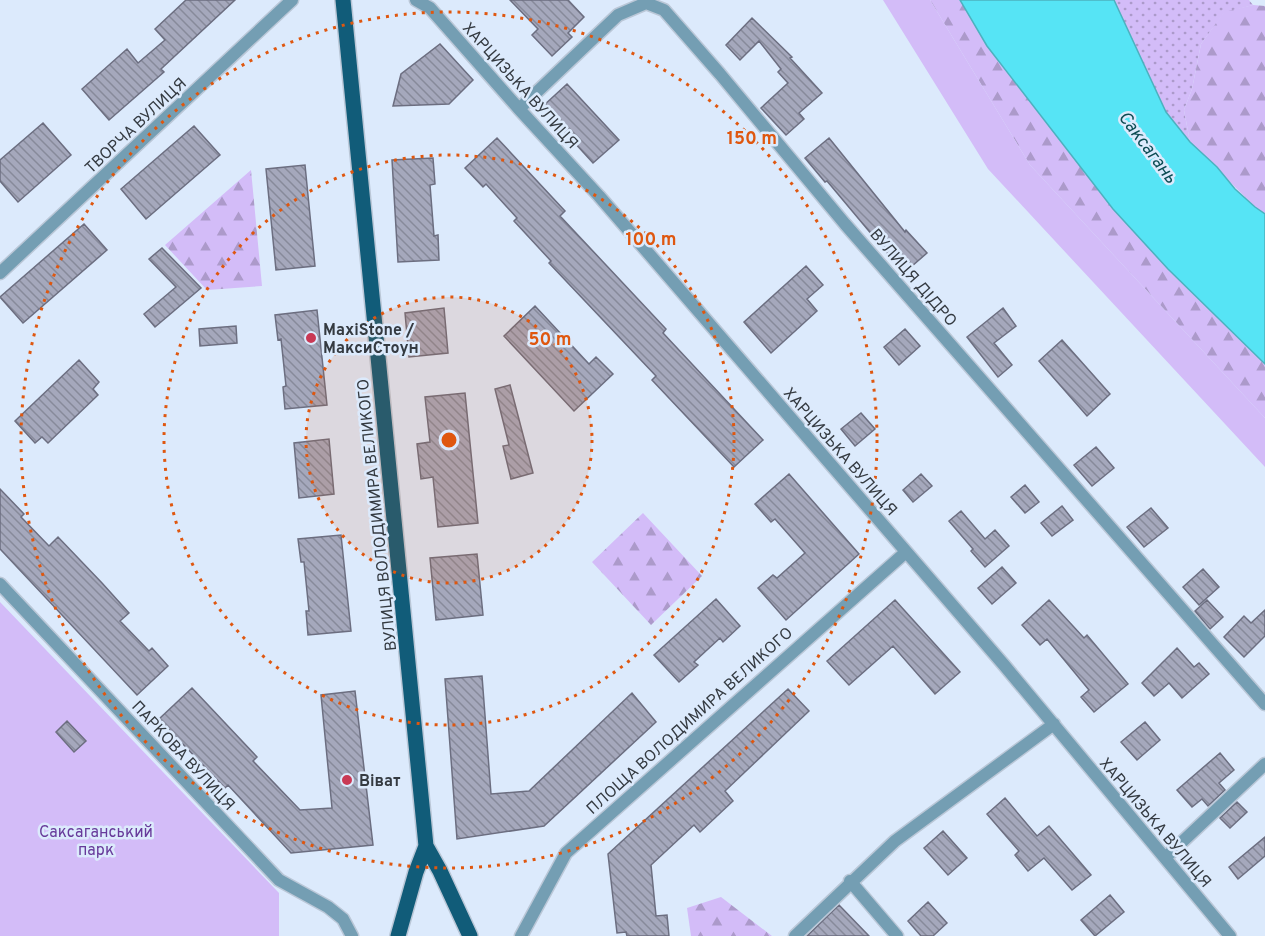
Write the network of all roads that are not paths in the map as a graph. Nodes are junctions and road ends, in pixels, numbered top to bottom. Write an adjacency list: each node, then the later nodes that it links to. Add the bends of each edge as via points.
1 (292, 0): 5 (street, ТВОРЧА ВУЛИЦЯ)
2 (343, 0): 11 (main road, ВУЛИЦЯ ВОЛОДИМИРА ВЕЛИКОГО)
3 (416, 0): 4 (street, ХАРЦИЗЬКА ВУЛИЦЯ, via 430,8)
4 (519, 109): 6 (street, ХАРЦИЗЬКА ВУЛИЦЯ, via 599,196); 8 (street, ВУЛИЦЯ ДІДРО, via 618,15 646,3 664,10 845,224)
5 (0, 273)
6 (906, 552): 9 (street, ХАРЦИЗЬКА ВУЛИЦЯ); 17 (street, ПЛОЩА ВОЛОДИМИРА ВЕЛИКОГО, via 566,853)
7 (0, 584): 14 (street, ПАРКОВА ВУЛИЦЯ, via 279,880 328,907 342,919)
8 (1265, 704)
9 (1054, 724): 12 (street, ХАРЦИЗЬКА ВУЛИЦЯ); 13 (street, via 895,841)
10 (1265, 764): 12 (street)
11 (426, 846): 15 (main road); 16 (main road)
12 (1165, 858): 20 (street, ХАРЦИЗЬКА ВУЛИЦЯ)
13 (850, 881): 18 (street); 19 (street)
14 (352, 936)
15 (398, 936)
16 (470, 936)
17 (521, 936)
18 (795, 936)
19 (897, 936)
20 (1230, 936)

